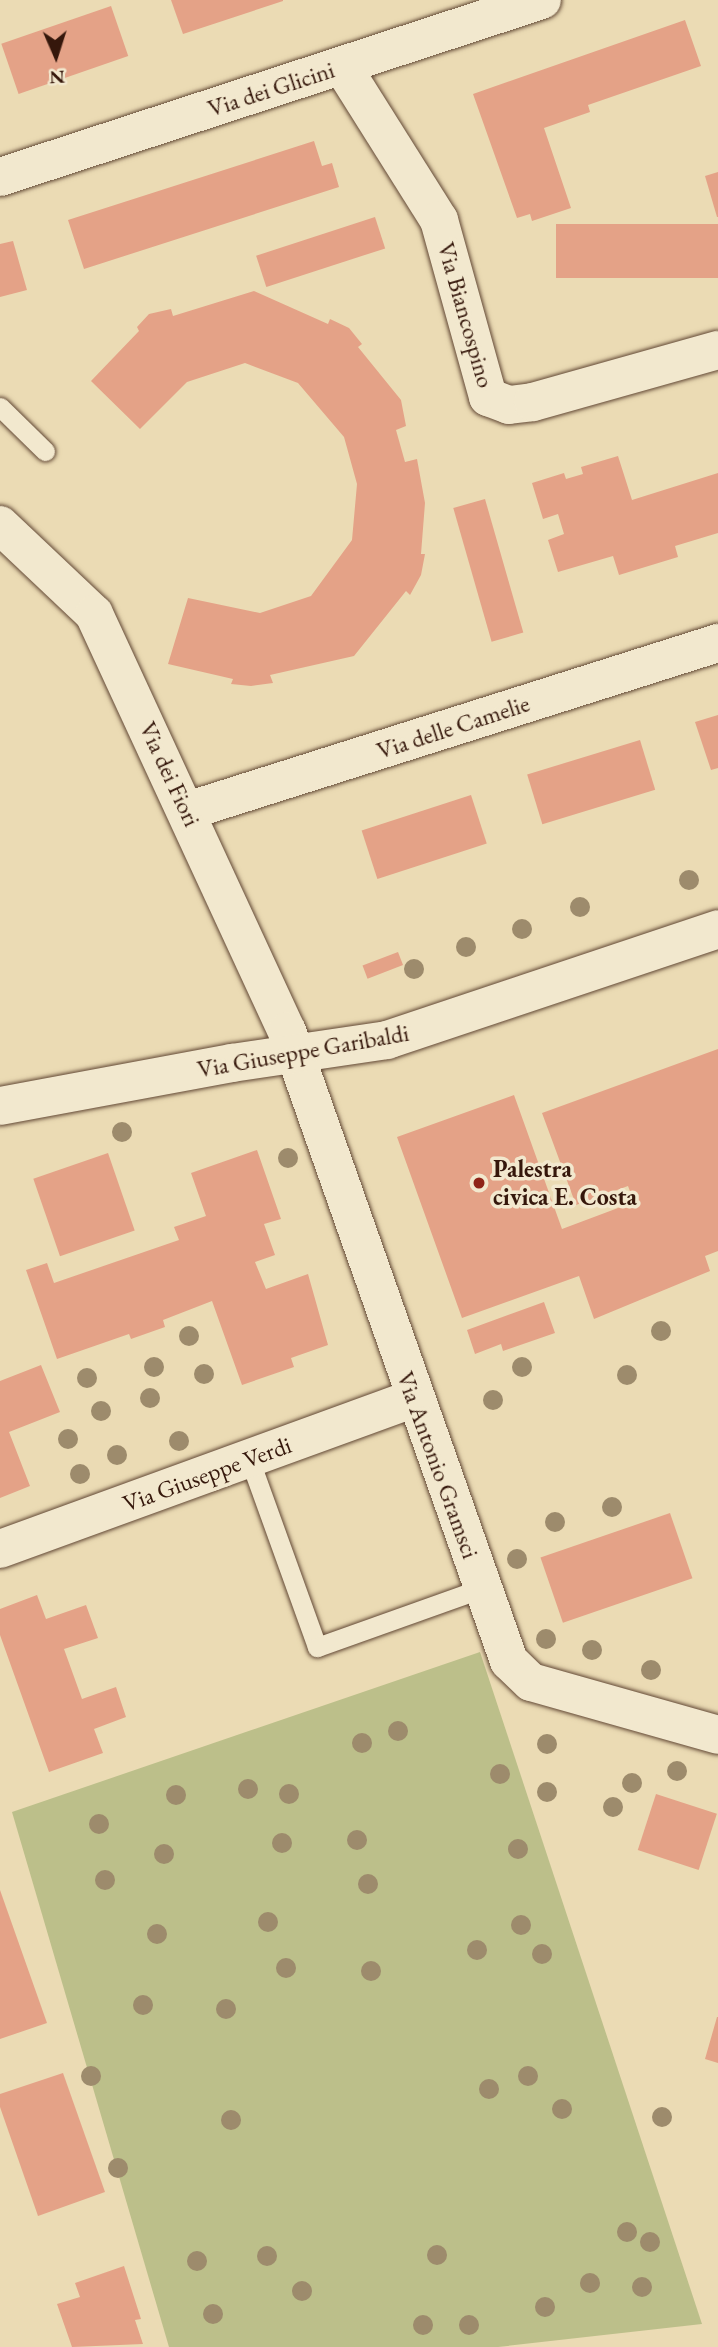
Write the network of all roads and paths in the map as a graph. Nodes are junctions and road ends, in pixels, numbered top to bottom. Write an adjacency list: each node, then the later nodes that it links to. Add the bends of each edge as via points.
1 (542, 0): 2 (street, Via dei Glicini)
2 (342, 66): 3 (street, Via dei Glicini); 4 (street, Via Biancospino, via 439,220 488,397 509,405 533,402)
3 (0, 177)
4 (718, 350)
5 (0, 407): 6 (lane)
6 (45, 451)
7 (2, 530): 9 (street, Via dei Fiori, via 94,614)
8 (718, 643): 9 (street, Via delle Camelie)
9 (187, 811): 11 (street, Via dei Fiori)
10 (718, 929): 11 (street, Via Giuseppe Garibaldi, via 419,1031)
11 (296, 1055): 12 (street, Via Giuseppe Garibaldi); 13 (street, Via Antonio Gramsci)
12 (0, 1106)
13 (414, 1398): 14 (street, Via Giuseppe Verdi); 16 (street, Via Antonio Gramsci)
14 (249, 1458): 15 (street, Via Giuseppe Verdi); 16 (lane, via 317,1647)
15 (0, 1549)
16 (483, 1588): 17 (street, Via Antonio Gramsci, via 509,1661 524,1678)
17 (718, 1735)

